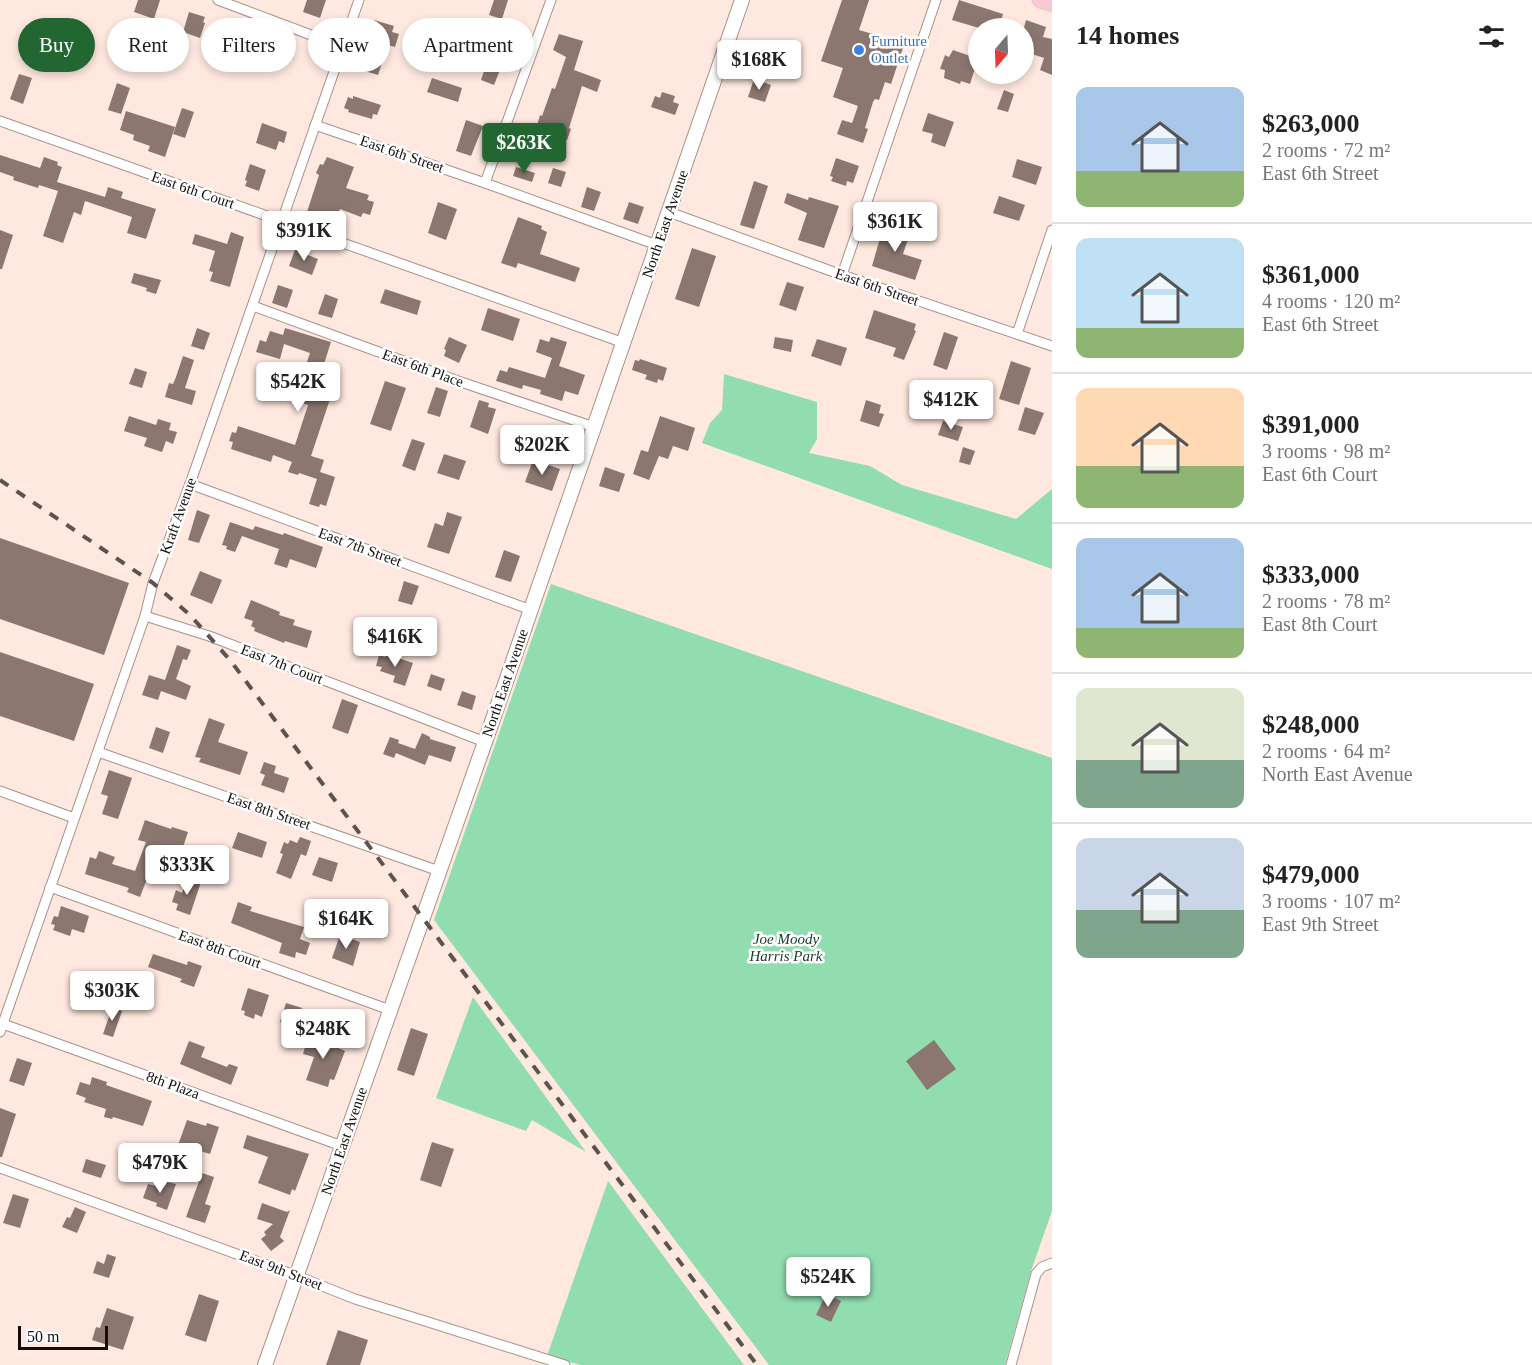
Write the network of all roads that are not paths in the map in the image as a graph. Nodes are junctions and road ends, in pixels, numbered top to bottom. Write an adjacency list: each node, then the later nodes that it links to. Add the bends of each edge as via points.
1 (218, 0): 9 (street)
2 (359, 0): 8 (street, Kraft Avenue)
3 (551, 0): 13 (street)
4 (742, 0): 14 (main road, North East Avenue)
5 (936, 0): 18 (street)
6 (1040, 0): 7 (main road)
7 (1052, 4)
8 (353, 18)
9 (308, 34)
10 (335, 72): 12 (street, Kraft Avenue)
11 (0, 122): 15 (street, East 6th Court)
12 (315, 125): 13 (street, East 6th Street); 15 (street, Kraft Avenue)
13 (485, 183): 17 (street, East 6th Street)
14 (669, 212): 17 (main road, North East Avenue); 18 (street, East 6th Street)
15 (282, 221): 19 (street, Kraft Avenue); 21 (street, East 6th Court)
16 (1052, 230): 20 (street)
17 (657, 245): 21 (main road, North East Avenue)
18 (842, 275): 20 (street, East 6th Street)
19 (253, 306): 23 (street, East 6th Place); 24 (street, Kraft Avenue)
20 (1017, 334): 22 (street, East 6th Street)
21 (624, 343): 23 (main road, North East Avenue)
22 (1052, 346)
23 (594, 427): 25 (main road, North East Avenue)
24 (190, 484): 25 (street, East 7th Street); 26 (street, Kraft Avenue, via 153,583)
25 (531, 610): 27 (main road, North East Avenue)
26 (145, 616): 27 (street, East 7th Court, via 209,636); 28 (street, Kraft Avenue)
27 (485, 742): 31 (main road, North East Avenue)
28 (98, 752): 30 (street, Kraft Avenue); 31 (street, East 8th Street)
29 (0, 791): 30 (street)
30 (74, 819): 32 (street, Kraft Avenue)
31 (439, 871): 33 (main road, North East Avenue)
32 (50, 887): 33 (street, East 8th Court); 34 (street, Kraft Avenue)
33 (390, 1010): 35 (main road, North East Avenue)
34 (1, 1028): 35 (street, 8th Plaza)
35 (342, 1146): 38 (main road, North East Avenue)
36 (0, 1168): 38 (street, East 9th Street)
37 (1049, 1264): 41 (street, via 1040,1268 1035,1277)
38 (297, 1276): 39 (main road, North East Avenue); 40 (street, East 9th Street, via 355,1299)
39 (265, 1365)
40 (565, 1365)
41 (1011, 1365)

